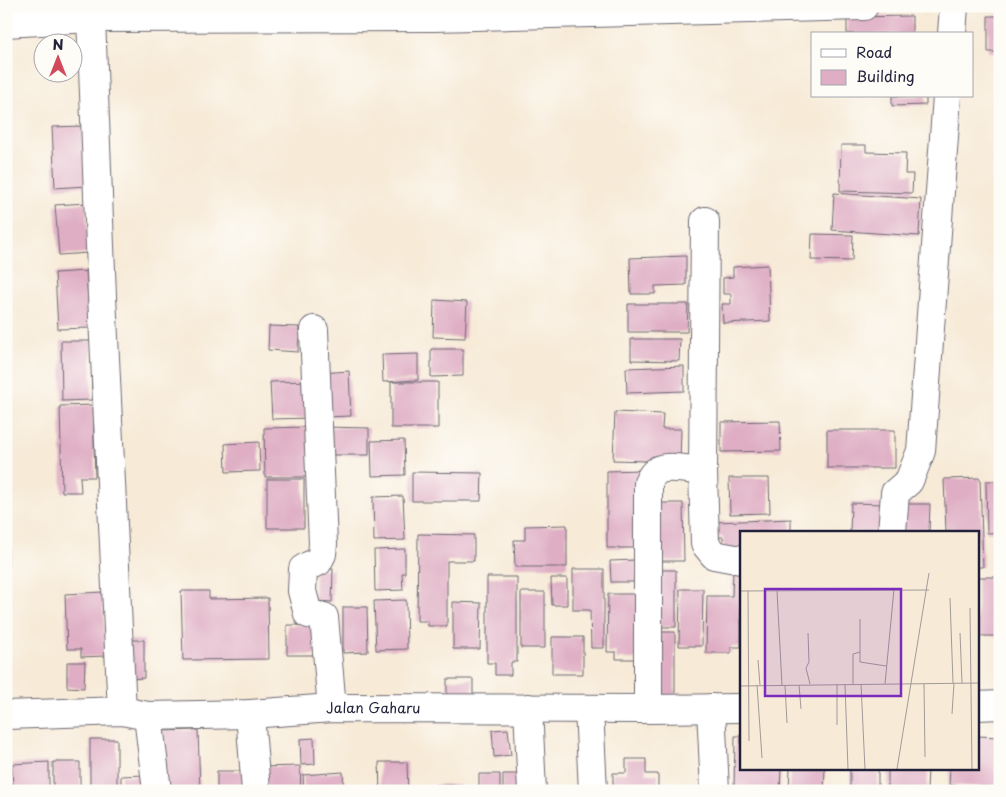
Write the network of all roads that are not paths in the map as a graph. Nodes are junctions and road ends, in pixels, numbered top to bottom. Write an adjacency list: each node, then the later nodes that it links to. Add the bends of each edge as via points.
1 (864, 6): 3 (street, via 443,17)
2 (954, 6): 5 (street)
3 (91, 18): 4 (street); 20 (street, via 103,316)
4 (6, 23)
5 (952, 32)
6 (948, 98): 10 (street, via 921,451 909,481 895,493)
7 (705, 222): 9 (street)
8 (314, 330): 14 (street, via 323,544 318,562 303,569 302,590 308,614 324,617)
9 (703, 471): 11 (street, via 705,544 714,555); 19 (street, via 658,470 648,483)
10 (892, 531)
11 (740, 560)
12 (1000, 705): 13 (street)
13 (978, 706)
14 (332, 708): 15 (street, Jalan Gaharu); 21 (street, Jalan Gaharu)
15 (528, 708): 18 (street, Jalan Gaharu); 25 (street)
16 (712, 708): 17 (street, Jalan Gaharu); 19 (street, Jalan Gaharu); 27 (street)
17 (740, 708)
18 (590, 709): 19 (street, Jalan Gaharu); 26 (street)
19 (648, 709)
20 (135, 714): 21 (street, Jalan Gaharu); 22 (street, Jalan Gaharu); 23 (street)
21 (250, 714): 24 (street)
22 (6, 715)
23 (157, 791)
24 (256, 791)
25 (532, 791)
26 (593, 791)
27 (715, 791)

